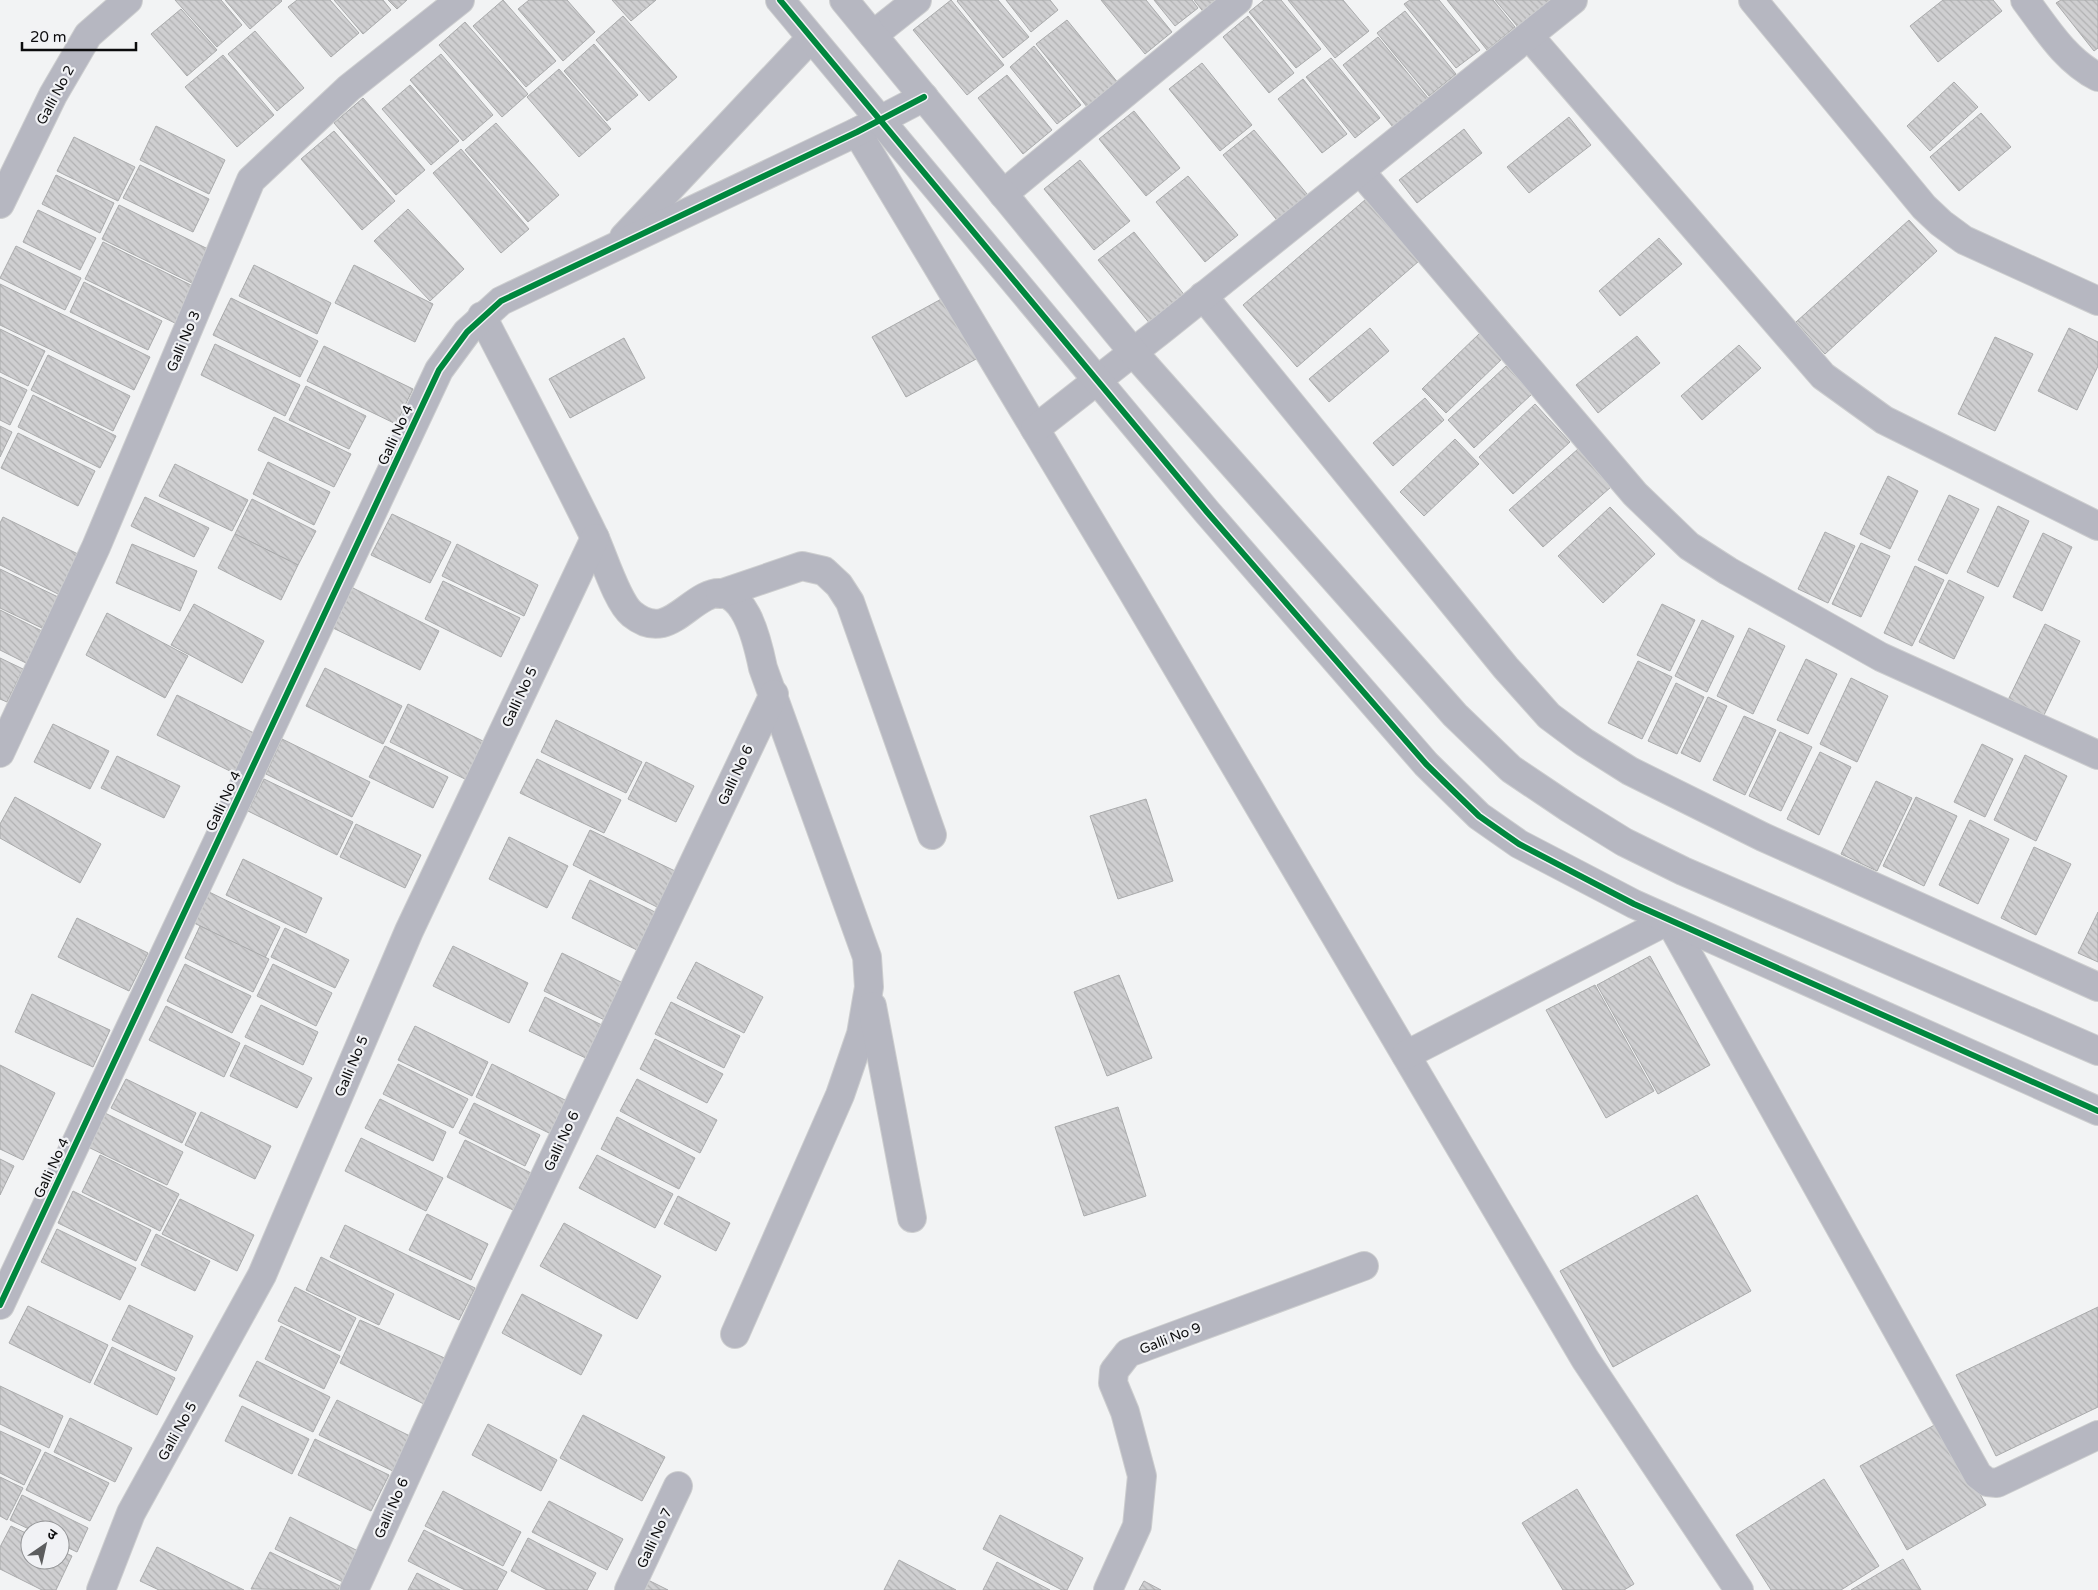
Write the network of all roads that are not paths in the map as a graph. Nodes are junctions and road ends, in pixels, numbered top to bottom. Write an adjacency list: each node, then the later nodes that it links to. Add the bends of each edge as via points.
1 (128, 0): 18 (street, Galli No 2, via 88,35 53,95)
2 (460, 0): 30 (street, Galli No 3, via 349,88 251,180 96,547)
3 (780, 0): 12 (street)
4 (844, 0): 10 (street)
5 (917, 0): 10 (street)
6 (1238, 0): 17 (street)
7 (1573, 0): 11 (street)
8 (1753, 0): 21 (street, via 1924,207 1941,223 1972,244)
9 (2024, 0): 13 (street, via 2066,54)
10 (873, 35): 14 (street)
11 (1529, 36): 16 (street); 26 (street, via 1824,376 1884,420)
12 (811, 38): 15 (street); 19 (street)
13 (2098, 77)
14 (924, 97): 15 (street, Galli No 4); 17 (street)
15 (868, 125): 19 (street, Galli No 4); 24 (street); 25 (street)
16 (1360, 171): 20 (street); 31 (street, via 1635,494 1690,546 1728,571 1881,657)
17 (1004, 194): 23 (street)
18 (0, 204)
19 (613, 248): 22 (street, Galli No 4, via 501,301)
20 (1203, 296): 23 (street); 35 (street, via 1506,668 1549,716 1630,771 1672,793)
21 (2098, 300)
22 (482, 316): 27 (street); 41 (street, Galli No 4, via 439,370)
23 (1133, 352): 24 (street); 36 (street, via 1455,715 1511,769 1616,837 1683,871)
24 (1096, 381): 25 (street); 33 (street, via 1213,520 1456,796 1478,816 1519,844)
25 (1035, 428): 37 (street)
26 (2098, 526)
27 (595, 538): 28 (street, via 623,603 630,613 644,622 673,620 706,596); 45 (street, Galli No 5, via 409,931 262,1275 131,1513)
28 (720, 594): 29 (street, via 738,603 746,613); 32 (street, via 802,566 824,571 839,585 850,602)
29 (774, 694): 34 (street, via 867,956); 46 (street, Galli No 6, via 490,1290)
30 (0, 753)
31 (2098, 755)
32 (932, 835)
33 (1669, 920): 37 (street); 38 (street); 43 (street, via 1978,1475 1987,1482 1997,1483)
34 (869, 987): 39 (street); 42 (street, via 861,1034 840,1095)
35 (2098, 987)
36 (2098, 1051)
37 (1406, 1055): 49 (street, via 1585,1359)
38 (2098, 1111)
39 (912, 1218)
40 (1364, 1266): 48 (street, Galli No 9, via 1128,1354 1118,1364 1113,1384 1125,1412 1142,1476 1137,1526)
41 (0, 1305)
42 (735, 1334)
43 (2098, 1435)
44 (678, 1486): 47 (street, Galli No 7)
45 (101, 1590)
46 (354, 1590)
47 (629, 1590)
48 (1108, 1590)
49 (1739, 1590)

